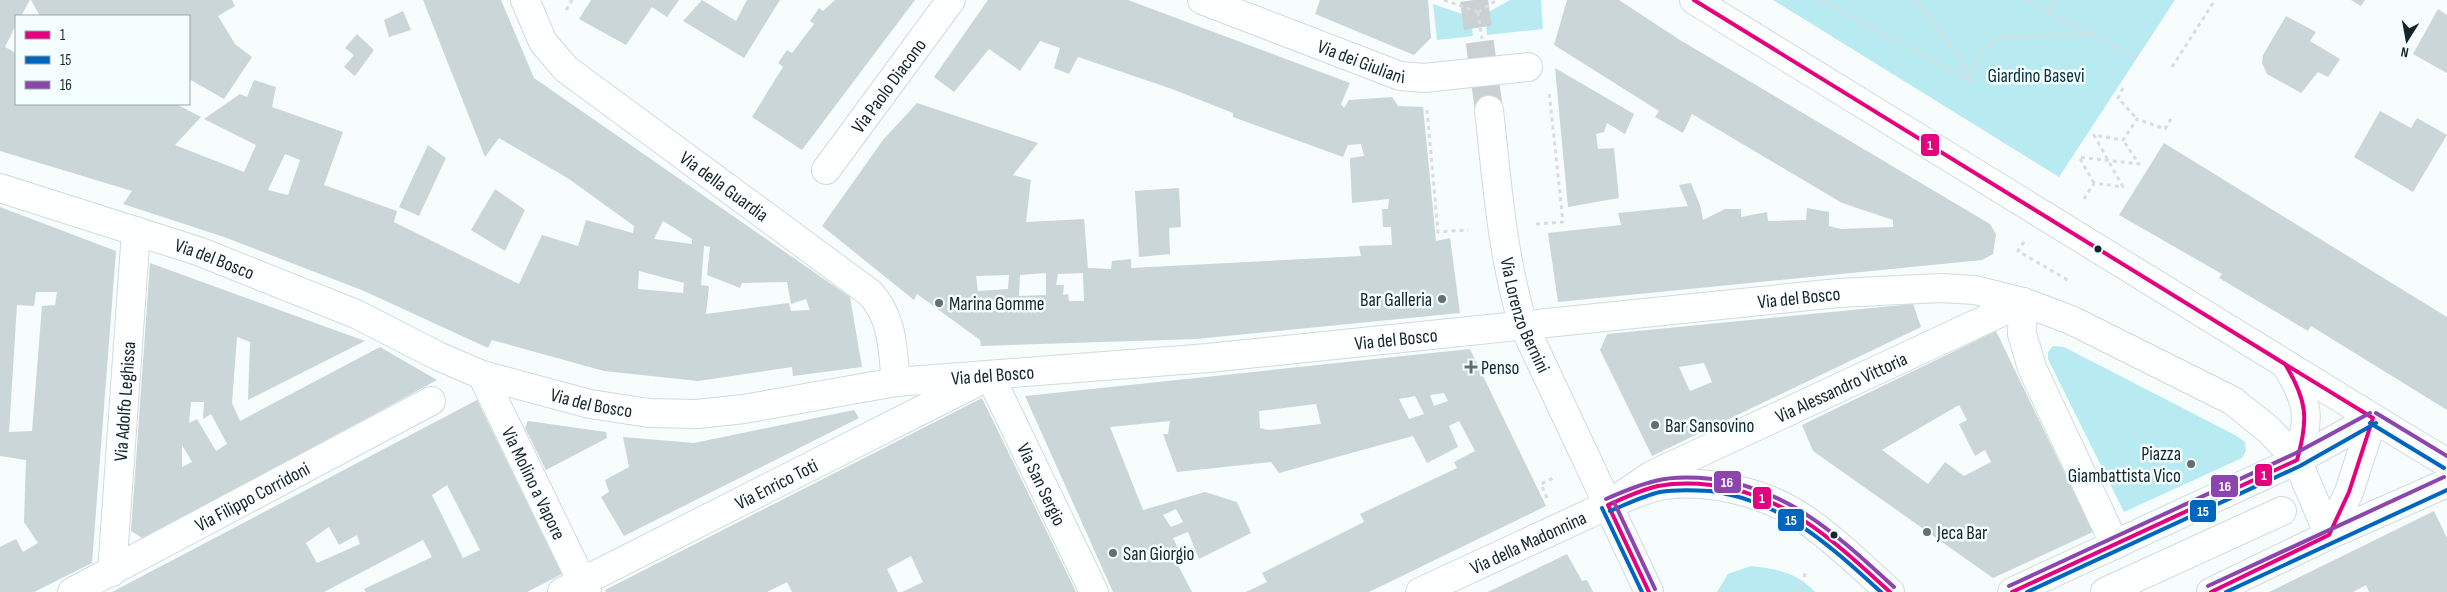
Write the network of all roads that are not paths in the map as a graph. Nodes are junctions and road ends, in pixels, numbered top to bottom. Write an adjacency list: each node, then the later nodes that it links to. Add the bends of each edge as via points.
1 (525, 0): 15 (street, Via della Guardia, via 543,42 566,69 870,293 882,306 889,323)
2 (950, 0): 7 (street, Via Paolo Diacono)
3 (1202, 0): 5 (street, Via dei Giuliani, via 1400,76 1424,78)
4 (1694, 0): 12 (street)
5 (1528, 67)
6 (1489, 110): 11 (street, Via Lorenzo Bernini, via 1503,238 1511,287)
7 (826, 170)
8 (0, 188): 9 (street, Via del Bosco)
9 (136, 230): 13 (street, Via del Bosco, via 356,314); 25 (street, Via Adolfo Leghissa)
10 (2023, 302): 11 (street, Via del Bosco, via 1975,290 1941,288 1838,293); 18 (street, via 2071,320 2233,402 2269,430); 21 (street, Via Alessandro Vittoria, via 1652,475); 24 (street, via 2022,334 2032,368)
11 (1522, 324): 14 (street, Via del Bosco, via 1208,358); 21 (street, Via Lorenzo Bernini)
12 (2285, 364): 17 (street); 18 (street, via 2300,388 2307,414 2305,436)
13 (482, 375): 15 (street, Via del Bosco, via 590,404 648,413 697,414 744,409); 26 (street, Via Molino a Vapore)
14 (990, 376): 15 (street, Via del Bosco); 26 (street, Via Enrico Toti); 28 (street, Via San Sergio)
15 (896, 382)
16 (432, 401): 25 (street, Via Filippo Corridoni)
17 (2373, 418): 18 (street); 19 (street); 23 (street, via 2349,492)
18 (2296, 460): 23 (street); 24 (street)
19 (2447, 464)
20 (2447, 483): 23 (street)
21 (1608, 505): 29 (street, Via della Madonnina); 30 (street, Via Lorenzo Bernini); 31 (street, via 1636,492 1689,483 1742,492 1803,518)
22 (2282, 511): 33 (street)
23 (2329, 535): 34 (street)
24 (2115, 545): 32 (street)
25 (112, 572): 27 (street, Via Filippo Corridoni)
26 (577, 589)
27 (72, 592)
28 (1094, 592)
29 (1420, 592)
30 (1649, 592)
31 (1890, 592)
32 (2012, 592)
33 (2105, 592)
34 (2211, 592)

